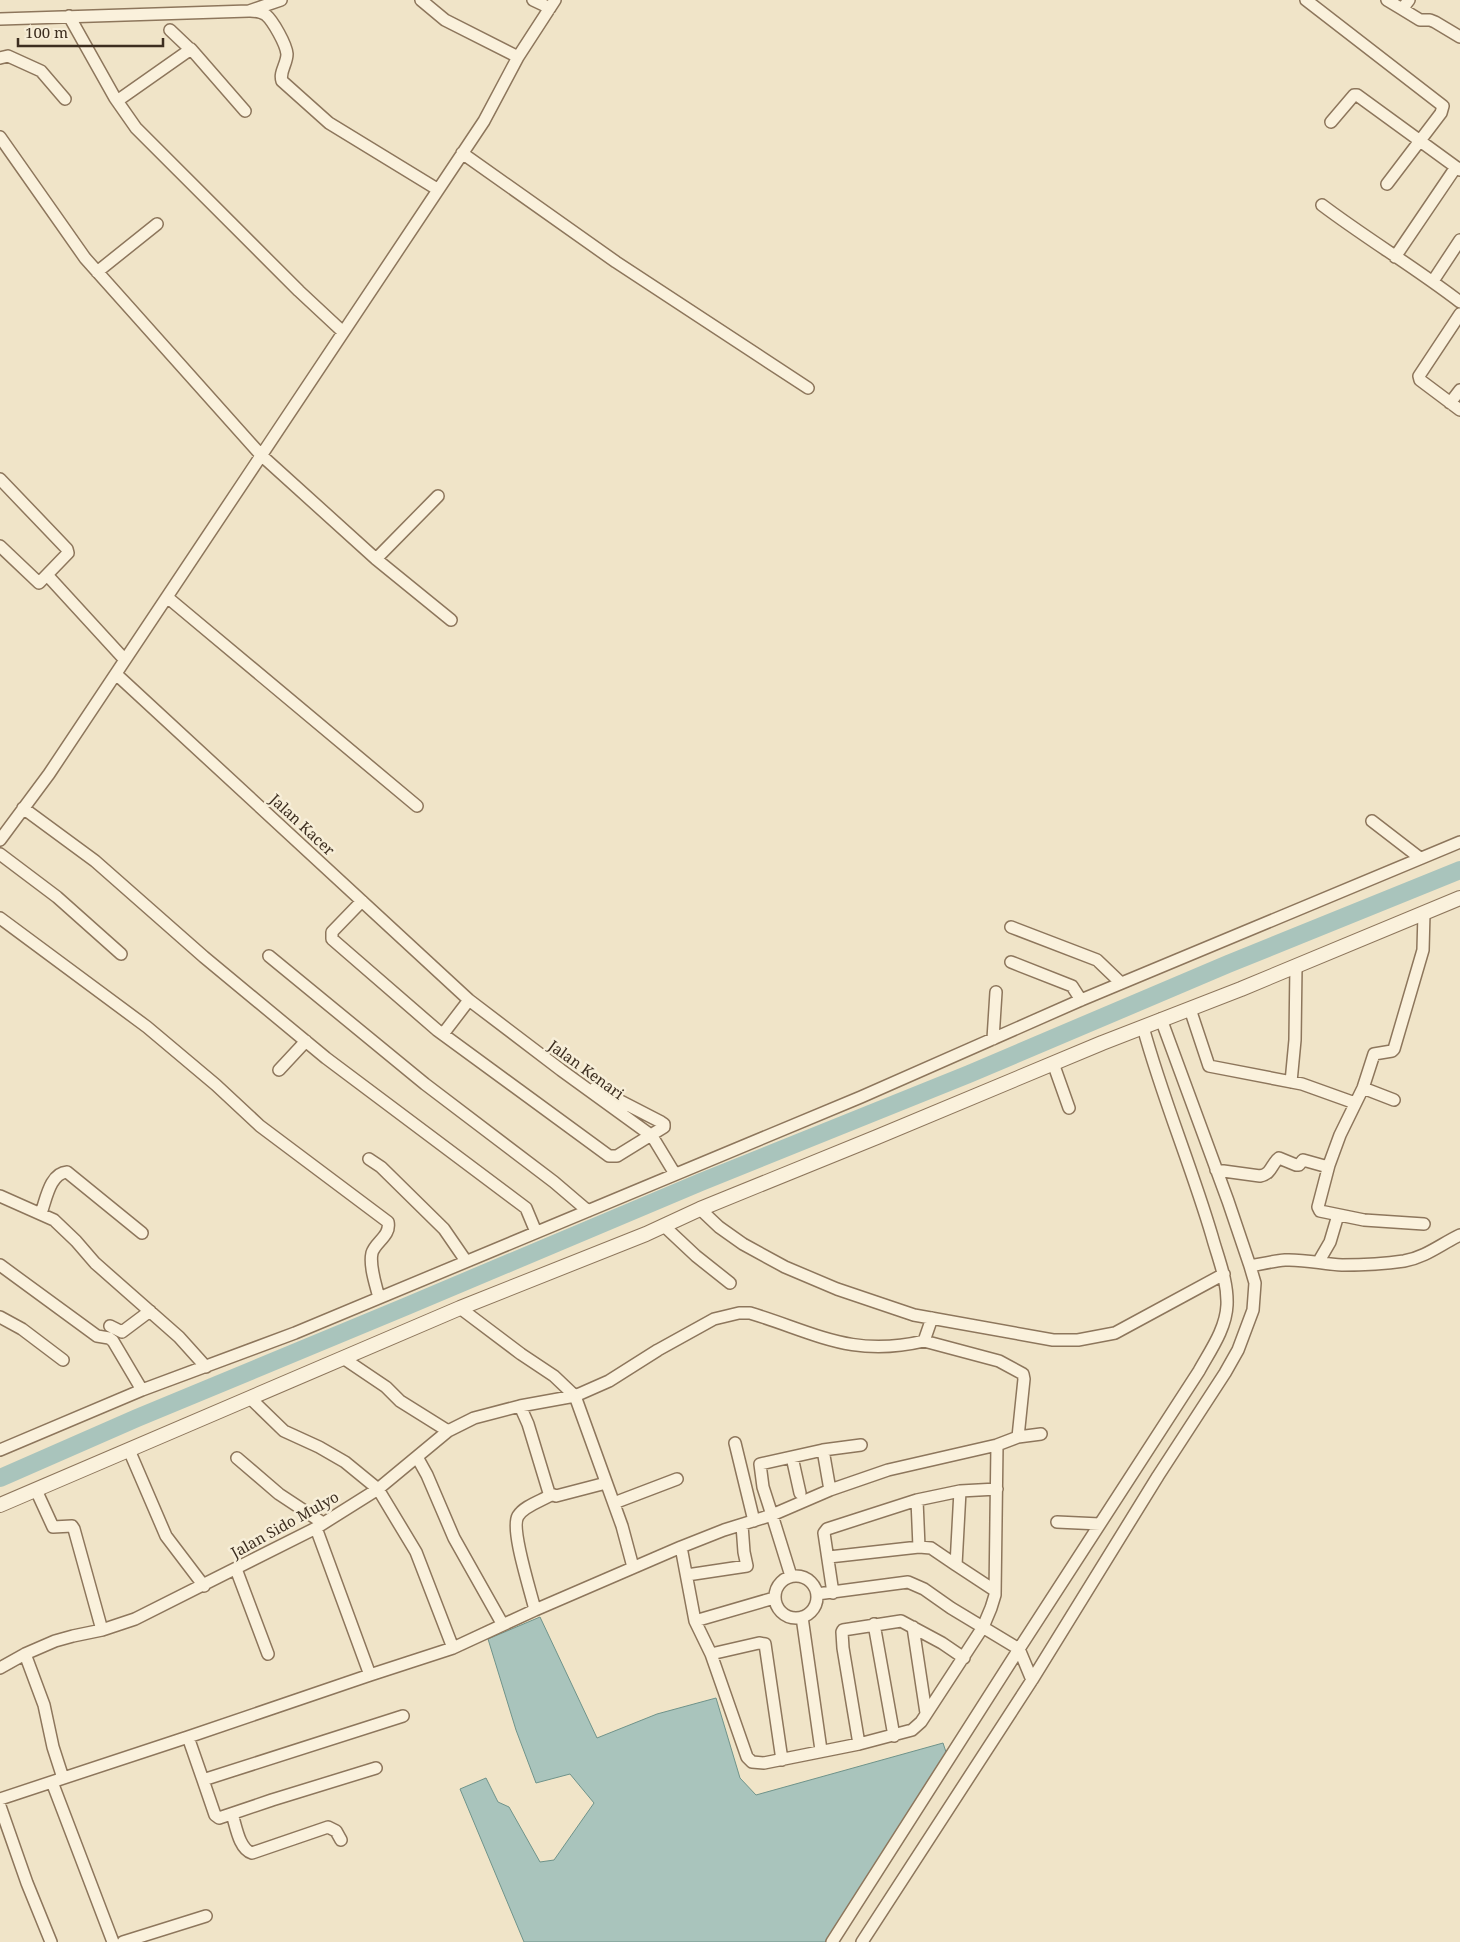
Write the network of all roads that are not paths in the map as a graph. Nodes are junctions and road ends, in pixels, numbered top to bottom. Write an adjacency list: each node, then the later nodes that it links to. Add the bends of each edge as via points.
1 (280, 0): 8 (street)
2 (421, 0): 14 (street, via 445,20)
3 (533, 0): 6 (street)
4 (1306, 0): 21 (street, via 1444,106)
5 (1387, 0): 7 (street)
6 (553, 4): 14 (street)
7 (1406, 4): 12 (street, via 1420,20 1435,22)
8 (249, 11): 9 (street); 25 (street, via 266,16 284,42 287,52 282,82 329,123)
9 (69, 16): 10 (street); 17 (street)
10 (0, 19)
11 (170, 30): 13 (street)
12 (1460, 37)
13 (190, 49): 17 (street); 18 (street)
14 (518, 57): 22 (street, via 490,110)
15 (0, 58): 16 (street, via 8,56 41,71)
16 (65, 99)
17 (117, 101): 34 (street, via 136,128 166,160)
18 (245, 111)
19 (1330, 122): 21 (street, via 1355,94)
20 (0, 137): 30 (street)
21 (1420, 142): 23 (street); 24 (street)
22 (462, 153): 25 (street); 35 (street, via 616,262)
23 (1458, 169): 29 (street)
24 (1387, 184)
25 (437, 189): 34 (street)
26 (1322, 205): 29 (street)
27 (157, 224): 30 (street)
28 (1460, 240): 31 (street)
29 (1395, 257): 31 (street)
30 (97, 272): 39 (street)
31 (1433, 281): 32 (street)
32 (1460, 302)
33 (1460, 314): 37 (street, via 1419,376)
34 (342, 332): 39 (street)
35 (808, 388)
36 (1460, 390): 37 (street)
37 (1450, 403): 38 (street)
38 (1460, 410)
39 (261, 455): 43 (street); 45 (street)
40 (0, 479): 44 (street, via 68,551)
41 (438, 496): 43 (street)
42 (0, 546): 44 (street, via 36,582)
43 (376, 559): 46 (street)
44 (48, 576): 47 (street)
45 (167, 597): 47 (street); 49 (street)
46 (451, 620)
47 (125, 660): 48 (street)
48 (116, 674): 50 (street); 58 (street, Jalan Kacer)
49 (417, 806)
50 (23, 808): 53 (street); 74 (street, via 96,861 204,957)
51 (1372, 821): 56 (street)
52 (1460, 832): 54 (street)
53 (0, 840)
54 (1458, 843): 56 (street)
55 (0, 854): 62 (street, via 57,897)
56 (1420, 858): 66 (street)
57 (1460, 898): 59 (street)
58 (362, 901): 68 (street, Jalan Kacer); 72 (street, via 332,932 332,939)
59 (1424, 913): 65 (street); 79 (street, via 1423,950 1394,1049 1374,1054)
60 (0, 918): 104 (street, via 147,1027 260,1126 388,1222 388,1231 372,1252)
61 (1011, 927): 66 (street, via 1097,960)
62 (121, 954)
63 (269, 956): 90 (street, via 425,1084)
64 (1012, 962): 69 (street, via 1072,986)
65 (1296, 966): 70 (street); 78 (street)
66 (1120, 983): 69 (street)
67 (996, 992): 73 (street)
68 (469, 1000): 72 (street); 77 (street, Jalan Kenari)
69 (1081, 1000): 73 (street)
70 (1190, 1009): 71 (street); 78 (street, via 1208,1066)
71 (1151, 1023): 75 (street); 86 (street); 102 (street, via 1154,1068)
72 (443, 1034): 83 (street, via 609,1156 617,1156)
73 (993, 1038): 87 (street)
74 (306, 1041): 76 (street); 95 (street, via 526,1208)
75 (1053, 1063): 82 (street); 89 (street)
76 (279, 1070)
77 (561, 1070): 83 (street, Jalan Kenari); 83 (street, via 664,1124 664,1128)
78 (1291, 1082): 81 (street)
79 (1363, 1088): 80 (street); 81 (street)
80 (1394, 1100)
81 (1355, 1103): 85 (street)
82 (1069, 1108)
83 (652, 1136): 87 (street, Jalan Kenari)
84 (369, 1159): 98 (street, via 444,1229)
85 (1328, 1167): 86 (street, via 1303,1160 1299,1165 1279,1158 1266,1176); 92 (street, via 1318,1207 1320,1211)
86 (1216, 1170): 101 (street)
87 (675, 1174): 90 (street)
88 (0, 1196): 91 (street)
89 (700, 1209): 94 (street); 108 (street, via 743,1244 786,1268 855,1295)
90 (588, 1211): 95 (street)
91 (40, 1213): 96 (street, via 53,1181 57,1175 67,1172); 106 (street, via 54,1220)
92 (1338, 1215): 93 (street, via 1370,1221); 99 (street, via 1330,1242)
93 (1424, 1224)
94 (664, 1226): 103 (street); 105 (street)
95 (536, 1232): 98 (street)
96 (142, 1233)
97 (1460, 1235): 99 (street, via 1429,1253 1404,1261 1343,1265)
98 (466, 1261): 104 (street)
99 (1319, 1261): 101 (street, via 1284,1260)
100 (0, 1264): 114 (street, via 97,1336 109,1338)
101 (1250, 1266): 176 (street, via 1255,1282 1255,1300 1238,1350)
102 (1224, 1274): 108 (street, via 1115,1333 1098,1338 1053,1340); 145 (street, via 1227,1304 1220,1332 1199,1371)
103 (730, 1283)
104 (379, 1298): 113 (street)
105 (460, 1308): 111 (street); 115 (street, via 554,1376)
106 (150, 1311): 109 (street, via 122,1332); 113 (street)
107 (0, 1317): 112 (street)
108 (932, 1318): 110 (street)
109 (110, 1326)
110 (924, 1341): 115 (street, Jalan Sido Mulyo, via 901,1347 859,1347 829,1341 750,1313 733,1314 714,1319 609,1382); 120 (street, via 999,1361 1022,1374)
111 (343, 1358): 116 (street); 118 (street, via 386,1387 400,1401)
112 (63, 1360)
113 (206, 1368): 114 (street)
114 (142, 1390): 124 (street)
115 (574, 1396): 117 (street, Jalan Sido Mulyo); 131 (street)
116 (250, 1398): 125 (street); 132 (street, via 284,1431 345,1462)
117 (520, 1406): 118 (street, Jalan Sido Mulyo, via 474,1418); 138 (street)
118 (448, 1431): 127 (street, Jalan Sido Mulyo)
119 (1041, 1434): 120 (street)
120 (1018, 1437): 123 (street)
121 (735, 1443): 144 (street)
122 (861, 1445): 126 (street)
123 (997, 1445): 133 (street); 135 (street, via 896,1468)
124 (0, 1450)
125 (129, 1450): 134 (street); 155 (street, via 166,1536)
126 (823, 1450): 128 (street); 135 (street)
127 (417, 1457): 132 (street, Jalan Sido Mulyo); 164 (street, via 454,1538)
128 (792, 1457): 137 (street); 142 (street, via 762,1462 759,1466)
129 (237, 1458): 146 (street)
130 (677, 1479): 140 (street)
131 (606, 1483): 138 (street); 140 (street)
132 (378, 1489): 146 (street, Jalan Sido Mulyo); 168 (street, via 416,1552)
133 (997, 1489): 136 (street); 156 (street)
134 (36, 1490): 141 (street); 167 (street, via 53,1527 72,1526 74,1529)
135 (830, 1490): 142 (street)
136 (960, 1491): 139 (street); 150 (street)
137 (800, 1493)
138 (551, 1496): 160 (street, via 520,1513 515,1523)
139 (917, 1500): 148 (street); 149 (street, via 827,1529 824,1533)
140 (614, 1503): 151 (street)
141 (0, 1505)
142 (772, 1515): 144 (street); 154 (street)
143 (1057, 1522): 145 (street)
144 (748, 1523): 147 (street); 153 (street, via 744,1552 747,1566)
145 (1100, 1524): 169 (street)
146 (319, 1526): 152 (street, Jalan Sido Mulyo); 175 (street)
147 (681, 1547): 151 (street); 153 (street)
148 (919, 1547): 149 (street); 150 (street, via 931,1548)
149 (828, 1557): 157 (street)
150 (956, 1565): 156 (street)
151 (634, 1567): 160 (street)
152 (236, 1568): 155 (street, Jalan Sido Mulyo); 171 (street)
153 (688, 1575): 162 (street)
154 (791, 1576): 158 (street, via 809,1581); 159 (street, via 778,1585)
155 (204, 1586): 167 (street, Jalan Sido Mulyo, via 135,1619)
156 (994, 1590): 166 (street, via 991,1608)
157 (833, 1593): 158 (street); 166 (street, via 908,1582)
158 (817, 1594): 161 (street, via 813,1608)
159 (774, 1598): 161 (street, via 781,1612); 162 (street)
160 (536, 1610): 164 (street)
161 (802, 1617): 182 (street)
162 (695, 1621): 172 (street)
163 (874, 1624): 165 (street, via 899,1620); 179 (street); 181 (street, via 842,1632)
164 (503, 1625): 168 (street)
165 (913, 1627): 173 (street); 177 (street)
166 (982, 1627): 169 (street); 173 (street)
167 (102, 1630): 170 (street, Jalan Sido Mulyo, via 64,1638)
168 (453, 1648): 175 (street)
169 (1021, 1652): 176 (street); 196 (street)
170 (26, 1654): 174 (street, Jalan Sido Mulyo); 185 (street, via 44,1705)
171 (268, 1654)
172 (711, 1654): 183 (street, via 747,1758 764,1763); 183 (street, via 765,1644)
173 (964, 1658): 177 (street)
174 (0, 1668)
175 (370, 1675): 180 (street)
176 (1031, 1676): 197 (street)
177 (926, 1712): 179 (street, via 918,1726)
178 (403, 1716): 186 (street)
179 (894, 1736): 181 (street)
180 (188, 1737): 185 (street); 186 (street)
181 (858, 1744): 182 (street)
182 (821, 1750): 183 (street)
183 (782, 1760)
184 (376, 1768): 189 (street)
185 (58, 1780): 187 (street); 194 (street)
186 (203, 1780): 189 (street, via 217,1818)
187 (0, 1799)
188 (0, 1806): 193 (street)
189 (232, 1814): 190 (street, via 244,1847 252,1853 328,1827)
190 (341, 1840)
191 (206, 1916): 192 (street)
192 (150, 1938): 195 (street)
193 (51, 1942)
194 (113, 1942)
195 (123, 1942)
196 (832, 1942)
197 (862, 1942)

